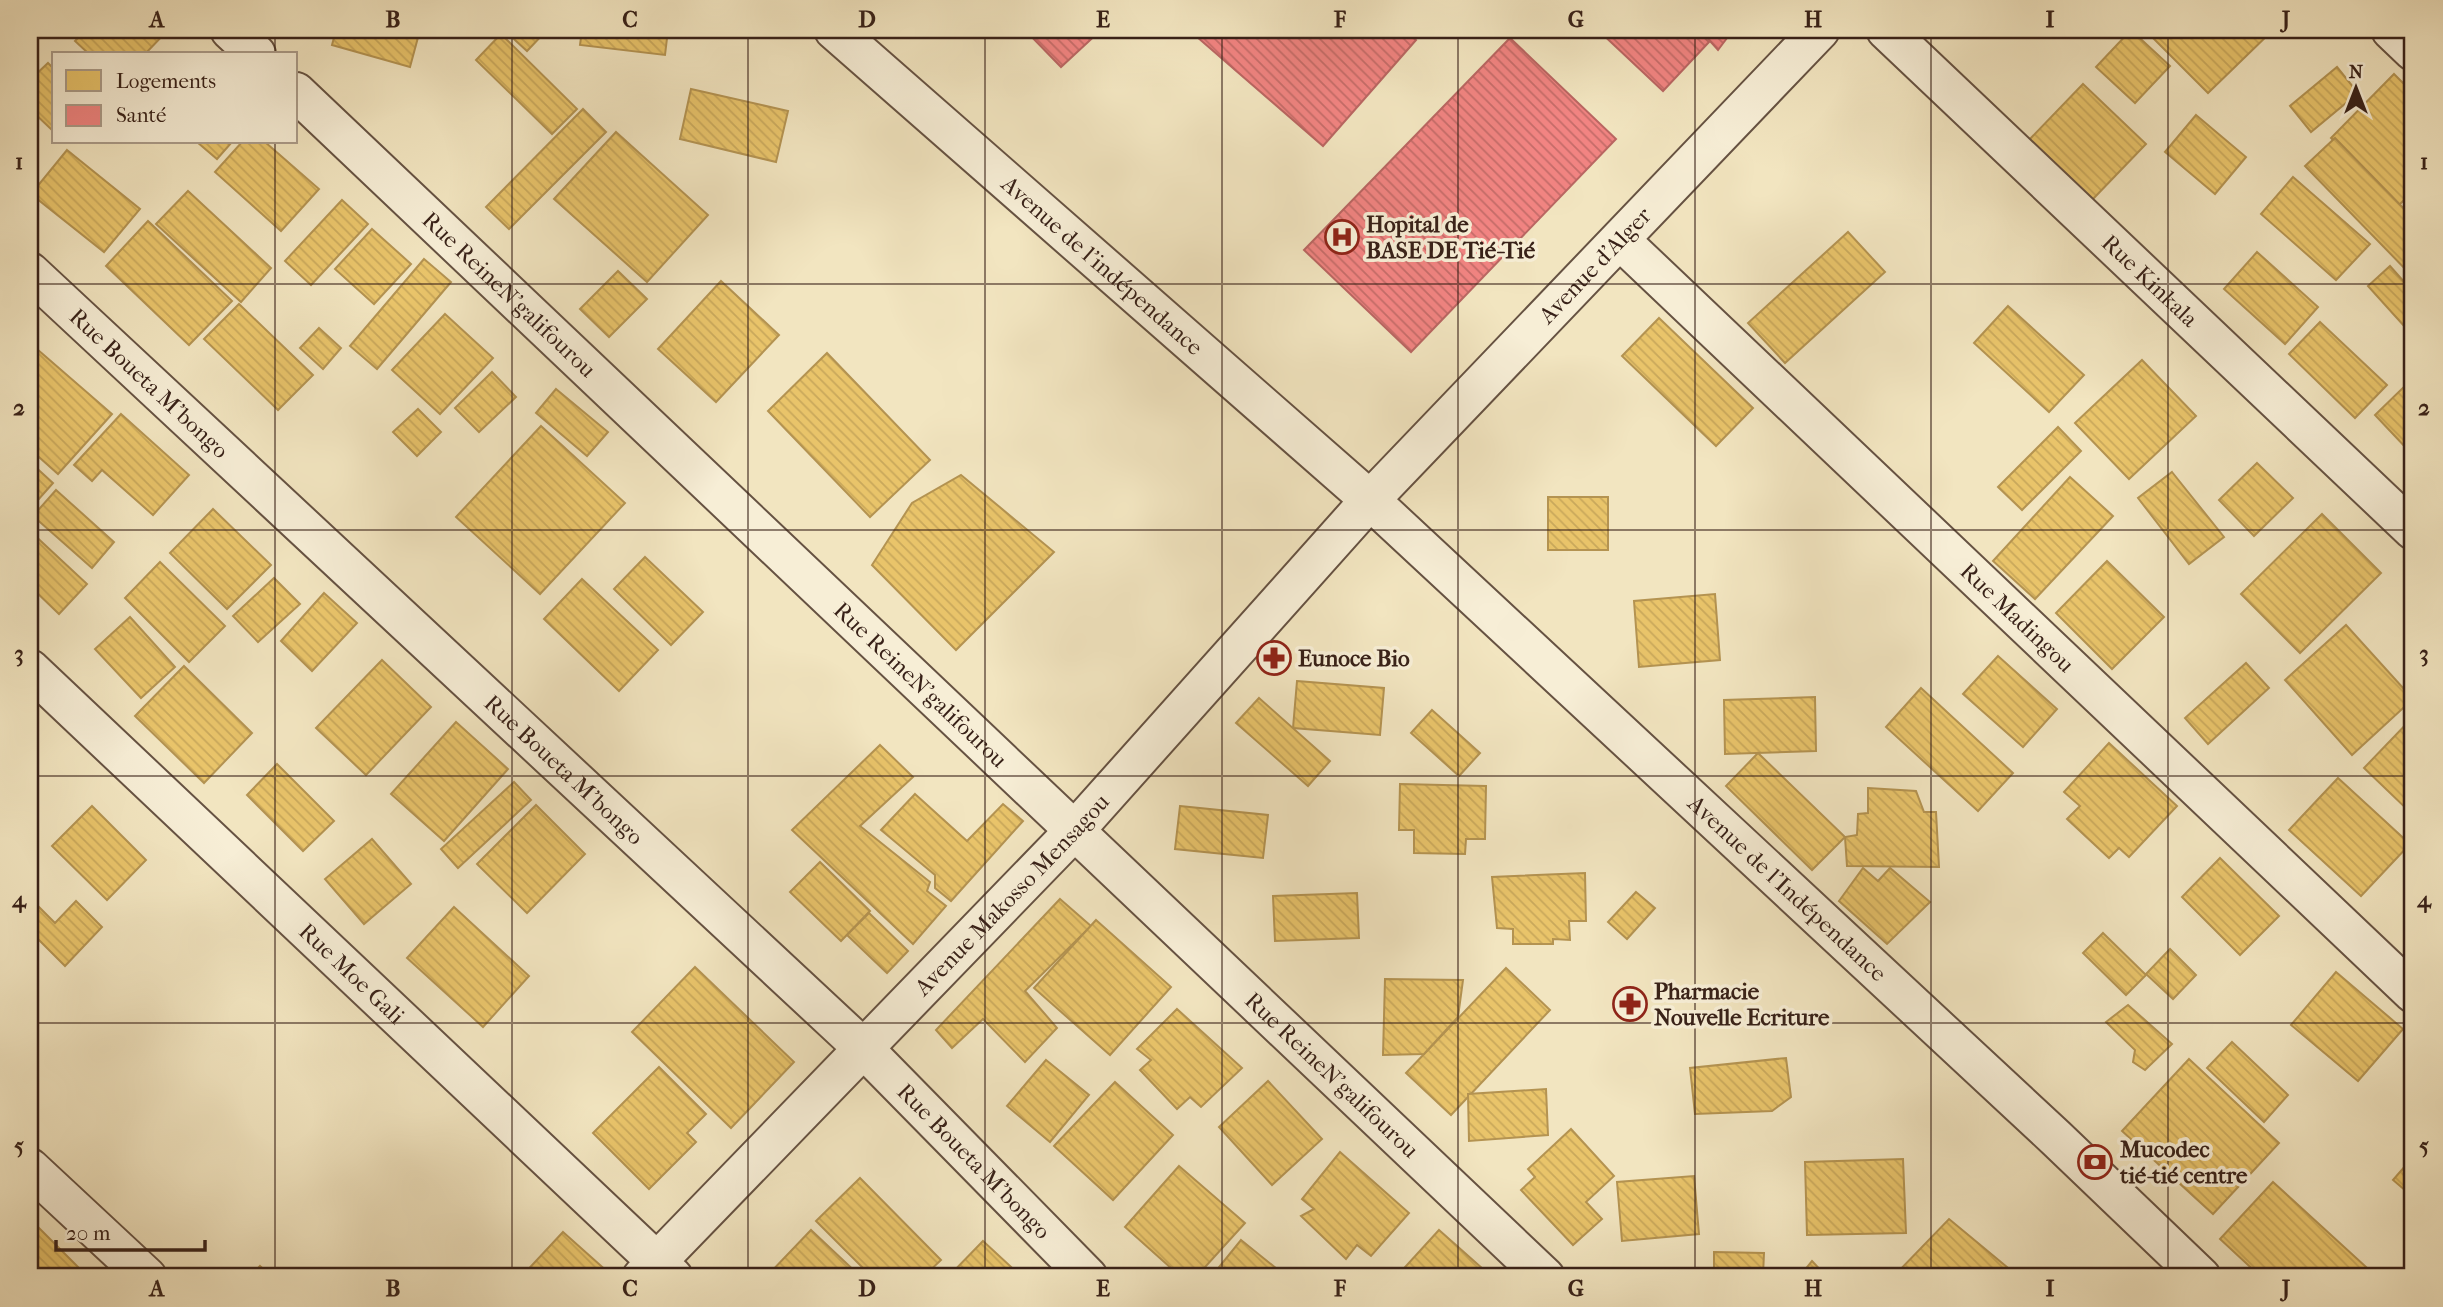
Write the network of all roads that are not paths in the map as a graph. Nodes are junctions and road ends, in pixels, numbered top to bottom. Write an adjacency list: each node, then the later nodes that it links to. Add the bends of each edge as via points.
1 (230, 30): 7 (street)
2 (834, 30): 11 (street, Avenue de l'indépendance)
3 (1820, 30): 9 (street, Avenue d'Alger)
4 (1886, 30): 12 (street, Rue Kinkala)
5 (2391, 30): 6 (street)
6 (2413, 51)
7 (254, 52)
8 (298, 94): 14 (street, Rue ReineN'galifourou)
9 (1620, 240): 11 (street, Avenue d'Alger); 15 (street, Rue Madingou)
10 (30, 272): 16 (street, Rue Boueta M'bongo)
11 (1370, 500): 14 (street, Avenue Makosso Mensagou); 22 (street, Avenue de l'Indépendance)
12 (2413, 530)
13 (30, 669): 18 (street, Rue Moe Gali)
14 (1076, 829): 16 (street, Avenue Makosso Mensagou); 21 (street, Rue ReineN'galifourou)
15 (2413, 993)
16 (864, 1049): 18 (street, Avenue Makosso Mensagou); 20 (street, Rue Boueta M'bongo)
17 (30, 1168): 19 (street)
18 (658, 1272)
19 (147, 1277)
20 (1088, 1277)
21 (1545, 1277)
22 (2202, 1277)

